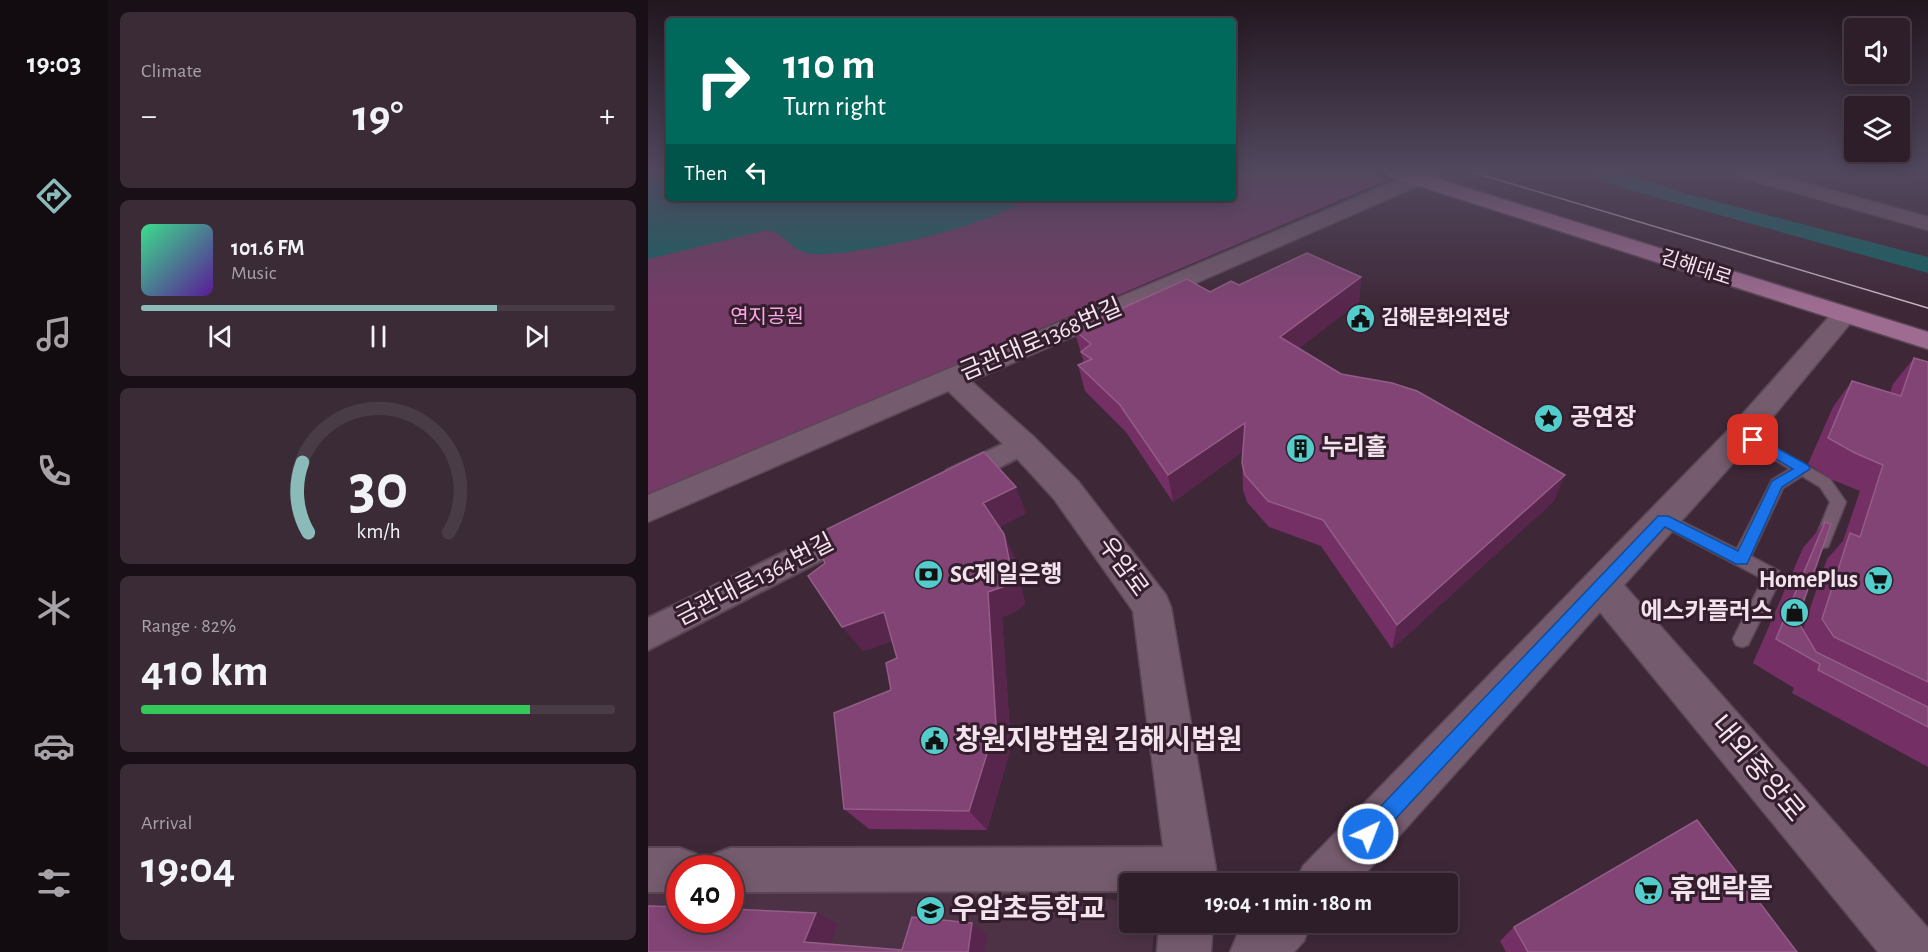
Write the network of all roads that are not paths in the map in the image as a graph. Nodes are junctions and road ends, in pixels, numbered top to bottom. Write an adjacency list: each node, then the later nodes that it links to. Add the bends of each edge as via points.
1 (1319, 216): 9 (street, 금관대로1368번길)
2 (1545, 216): 6 (main road, 김해대로)
3 (1592, 216): 7 (main road, 김해대로)
4 (1901, 216): 5 (street)
5 (1928, 224)
6 (1844, 315): 8 (main road, 김해대로); 10 (street)
7 (1928, 319)
8 (1928, 341)
9 (951, 378): 11 (street, 우암로); 14 (street, 금관대로1368번길)
10 (1742, 434): 12 (lane); 15 (street)
11 (1022, 444): 13 (street); 25 (street, 우암로, via 1066,490 1152,607)
12 (1803, 469): 17 (lane, via 1825,483 1838,502); 18 (lane, via 1777,484)
13 (937, 488)
14 (648, 509)
15 (1663, 519): 18 (lane); 19 (street)
16 (873, 520): 20 (street, 금관대로1364번길)
17 (1816, 557)
18 (1742, 559): 21 (lane, via 1773,576)
19 (1601, 586): 26 (street); 32 (street, 내외중앙로)
20 (648, 635)
21 (1742, 639)
22 (648, 870): 23 (street)
23 (666, 870)
24 (744, 870): 27 (street)
25 (1190, 873)
26 (1331, 873)
27 (1119, 875)
28 (1185, 933): 30 (street)
29 (1275, 933): 31 (street)
30 (1184, 952)
31 (1257, 952)
32 (1913, 952)

